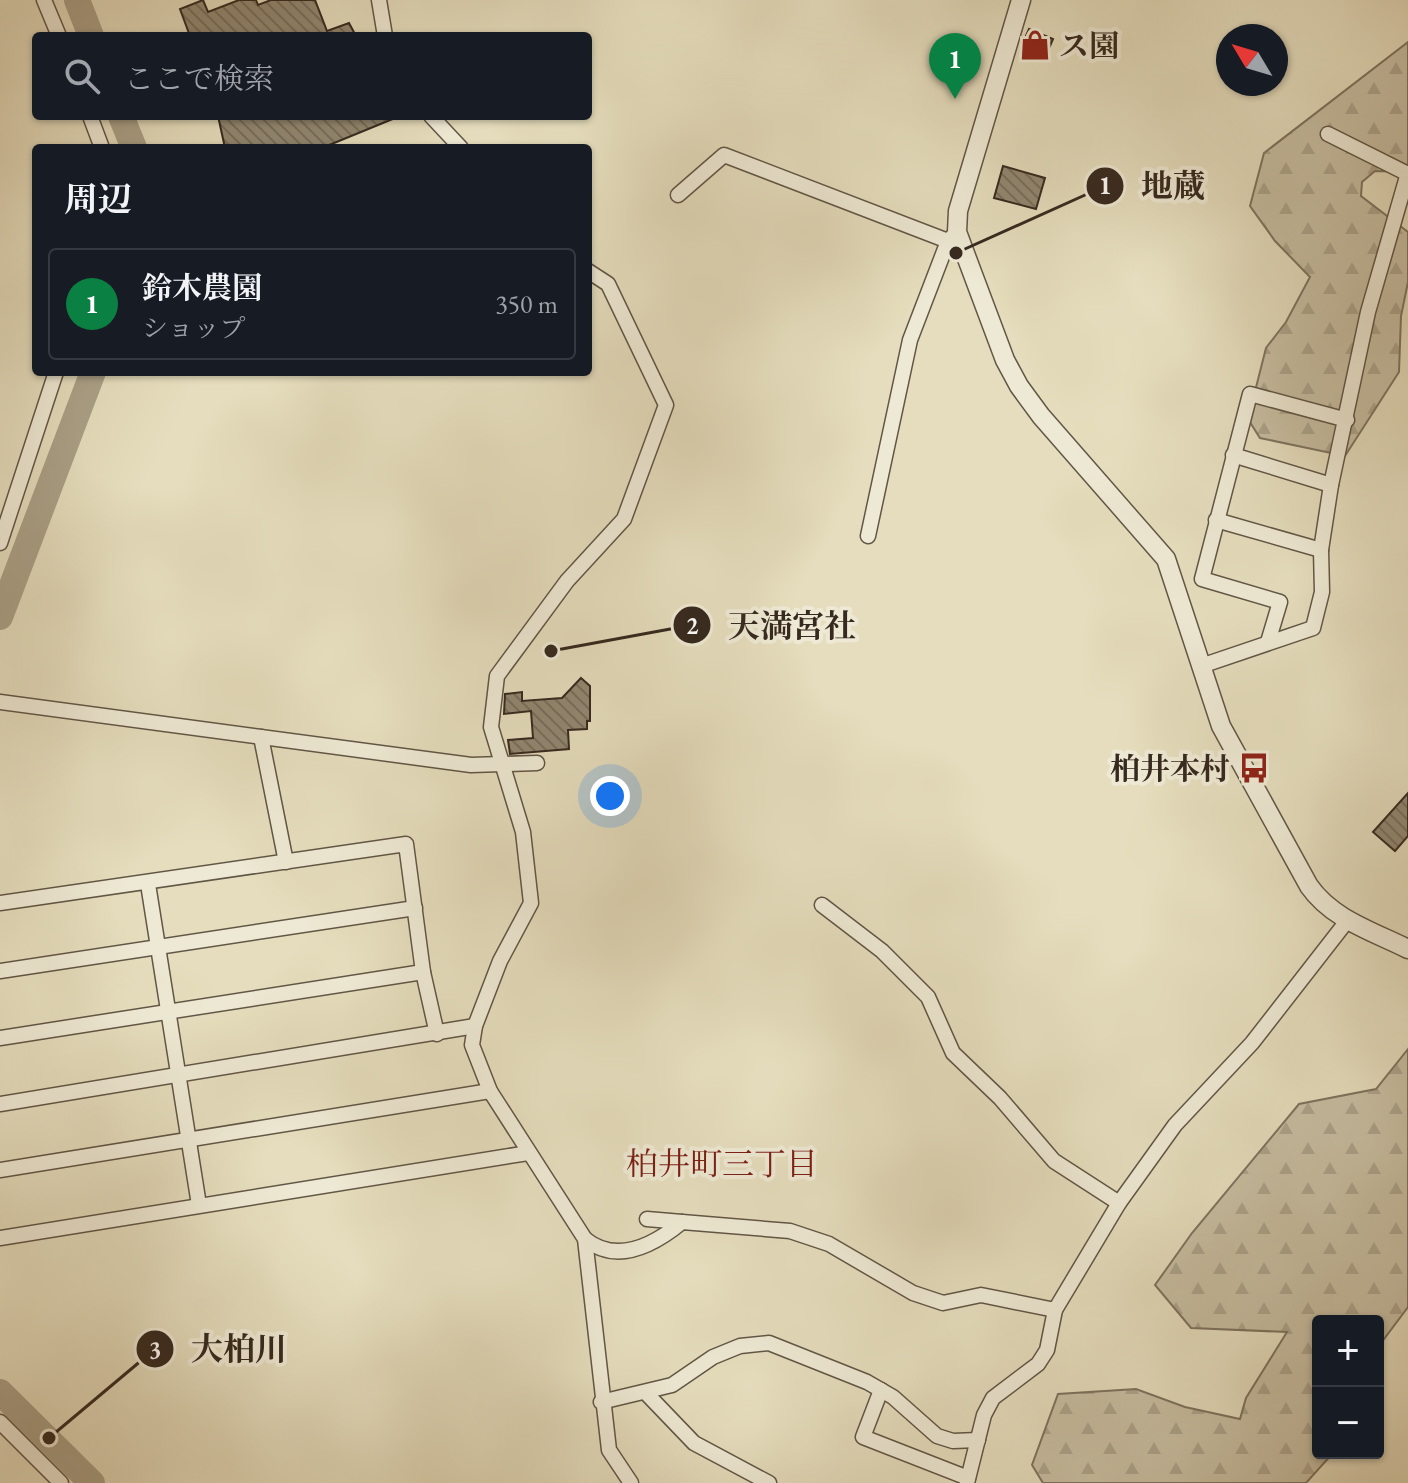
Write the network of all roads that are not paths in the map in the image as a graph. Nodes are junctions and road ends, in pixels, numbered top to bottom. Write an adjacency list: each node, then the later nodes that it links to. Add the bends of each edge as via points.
1 (44, 0): 4 (street)
2 (379, 0): 5 (street)
3 (1021, 0): 13 (street)
4 (57, 32)
5 (384, 32)
6 (92, 120): 9 (street)
7 (435, 120): 10 (street)
8 (1328, 134): 11 (street)
9 (100, 144)
10 (457, 144)
11 (1408, 174): 16 (street, via 1368,312)
12 (678, 195): 13 (street, via 724,155)
13 (952, 236): 20 (street, via 910,340); 24 (street, via 1019,386 1166,559)
14 (592, 274): 28 (street, via 608,284 666,405 624,519 567,581 497,676 491,727)
15 (55, 376): 21 (street)
16 (1347, 420): 17 (street, via 1250,394); 18 (street)
17 (1233, 455): 18 (street); 19 (street)
18 (1331, 485): 22 (street)
19 (1216, 520): 22 (street); 23 (street, via 1202,579 1280,602)
20 (868, 536)
21 (0, 543)
22 (1321, 550): 23 (street, via 1322,592 1313,628)
23 (1268, 642): 24 (street)
24 (1201, 666): 34 (street, via 1221,726 1309,886)
25 (0, 702): 26 (street)
26 (261, 737): 28 (street); 29 (street)
27 (537, 763): 28 (street)
28 (502, 765): 40 (street, via 523,832 531,903 500,961)
29 (286, 862): 30 (street); 33 (street, via 406,844)
30 (148, 884): 31 (street); 35 (street)
31 (0, 903)
32 (822, 905): 49 (street, via 882,951 928,997 953,1053 1054,1161)
33 (415, 908): 35 (street); 38 (street)
34 (1347, 921): 36 (street); 49 (street, via 1252,1043 1175,1125)
35 (158, 949): 37 (street); 39 (street)
36 (1408, 949)
37 (0, 971)
38 (423, 972): 39 (street); 41 (street)
39 (168, 1014): 42 (street); 43 (street)
40 (475, 1026): 41 (street); 44 (street, via 472,1045)
41 (437, 1034): 43 (street)
42 (0, 1038)
43 (178, 1077): 45 (street); 46 (street)
44 (490, 1091): 46 (street); 47 (street)
45 (0, 1104)
46 (188, 1139): 48 (street); 50 (street)
47 (528, 1153): 50 (street); 54 (street)
48 (0, 1170)
49 (1119, 1203): 55 (street)
50 (199, 1205): 53 (street)
51 (647, 1219): 52 (street)
52 (682, 1222): 54 (street, via 663,1238 633,1251 599,1251); 55 (street, via 790,1231 829,1244 913,1293 943,1303 981,1295)
53 (0, 1238)
54 (585, 1239): 58 (street)
55 (1055, 1310): 60 (street, via 1047,1350 1038,1364 993,1398)
56 (881, 1390): 57 (street, via 769,1343 740,1346 672,1385); 60 (street, via 937,1436); 61 (street, via 863,1437)
57 (646, 1393): 58 (street); 64 (street, via 694,1443)
58 (601, 1402): 63 (street, via 609,1450)
59 (0, 1422): 62 (street)
60 (978, 1440): 61 (street)
61 (968, 1480)
62 (61, 1483)
63 (631, 1483)
64 (769, 1483)

